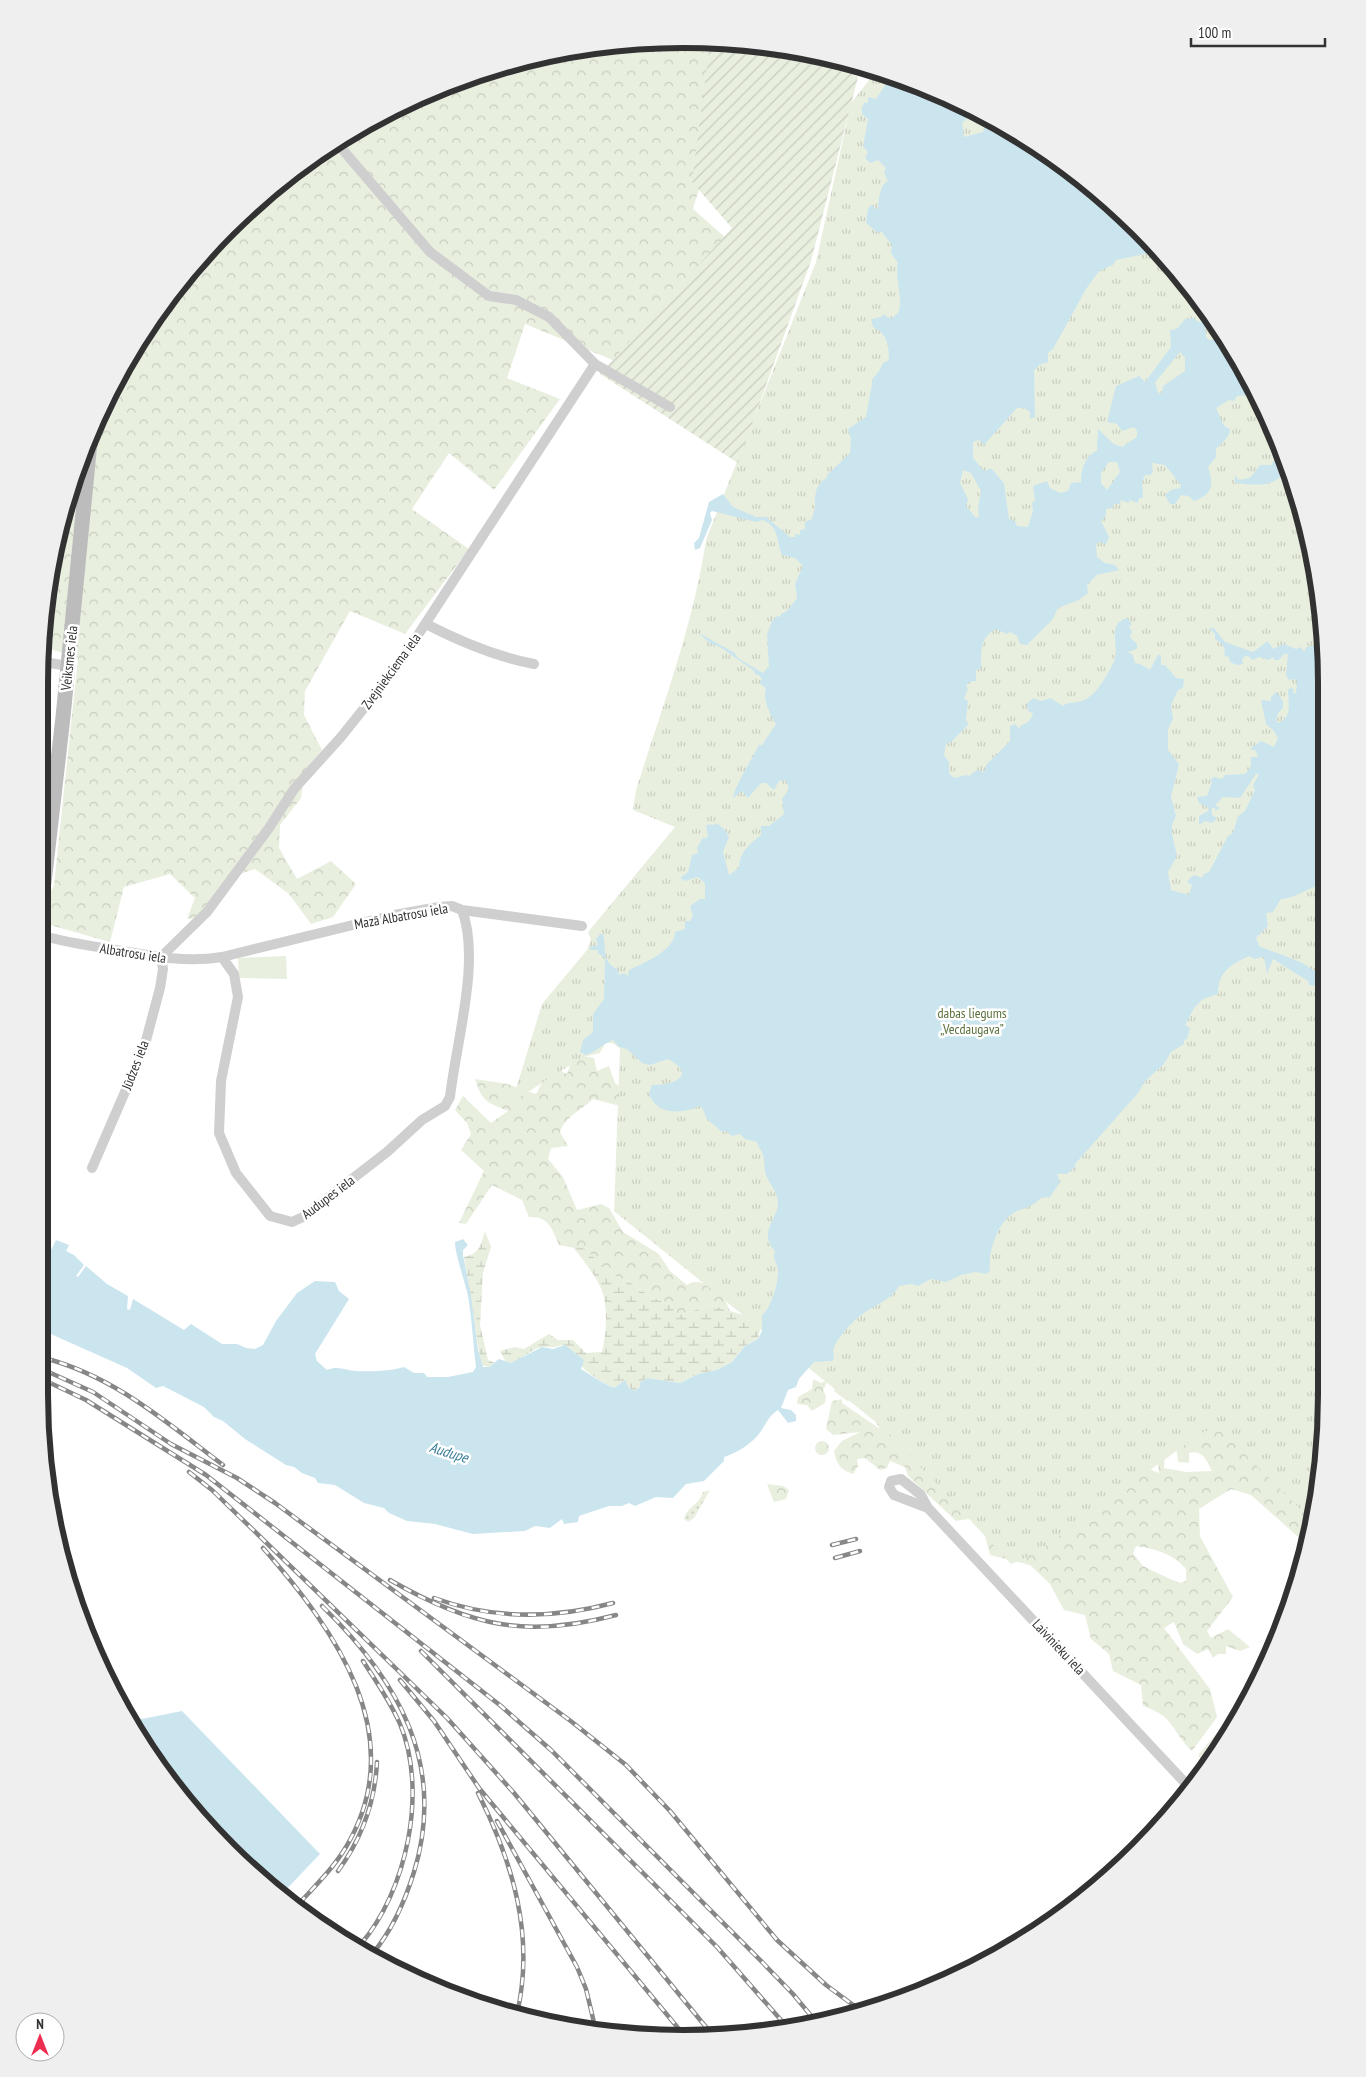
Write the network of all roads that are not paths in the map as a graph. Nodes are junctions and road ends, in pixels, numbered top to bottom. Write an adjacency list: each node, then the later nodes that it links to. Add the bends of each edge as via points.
1 (341, 148): 2 (street, via 430,252 489,296 516,300 549,317)
2 (595, 364): 3 (street); 5 (street, Zvejniekciema iela)
3 (670, 407)
4 (88, 460): 8 (main road, Veiksmes iela)
5 (426, 624): 7 (street, via 498,654); 14 (street, Zvejniekciema iela, via 347,730 294,789 207,912)
6 (48, 663): 8 (street)
7 (534, 664)
8 (68, 666): 9 (main road, Veiksmes iela)
9 (52, 759): 10 (main road, Veiksmes iela)
10 (47, 836)
11 (462, 910): 12 (street, Mazā Albatrosu iela); 15 (street, Mazā Albatrosu iela, via 452,906 438,907 394,915); 15 (street, Audupes iela, via 467,924 469,960 450,1097 445,1106 422,1120 387,1152 292,1222 270,1216 255,1199 236,1173 219,1133 221,1081 238,998 234,974)
12 (582, 926)
13 (47, 937): 14 (street, Albatrosu iela)
14 (161, 957): 15 (street, Albatrosu iela, via 202,960); 16 (street, Jūdzes iela, via 160,988 144,1048)
15 (222, 957)
16 (92, 1168)
17 (928, 1508): 18 (street, Laivinieku iela)
18 (1185, 1783)

